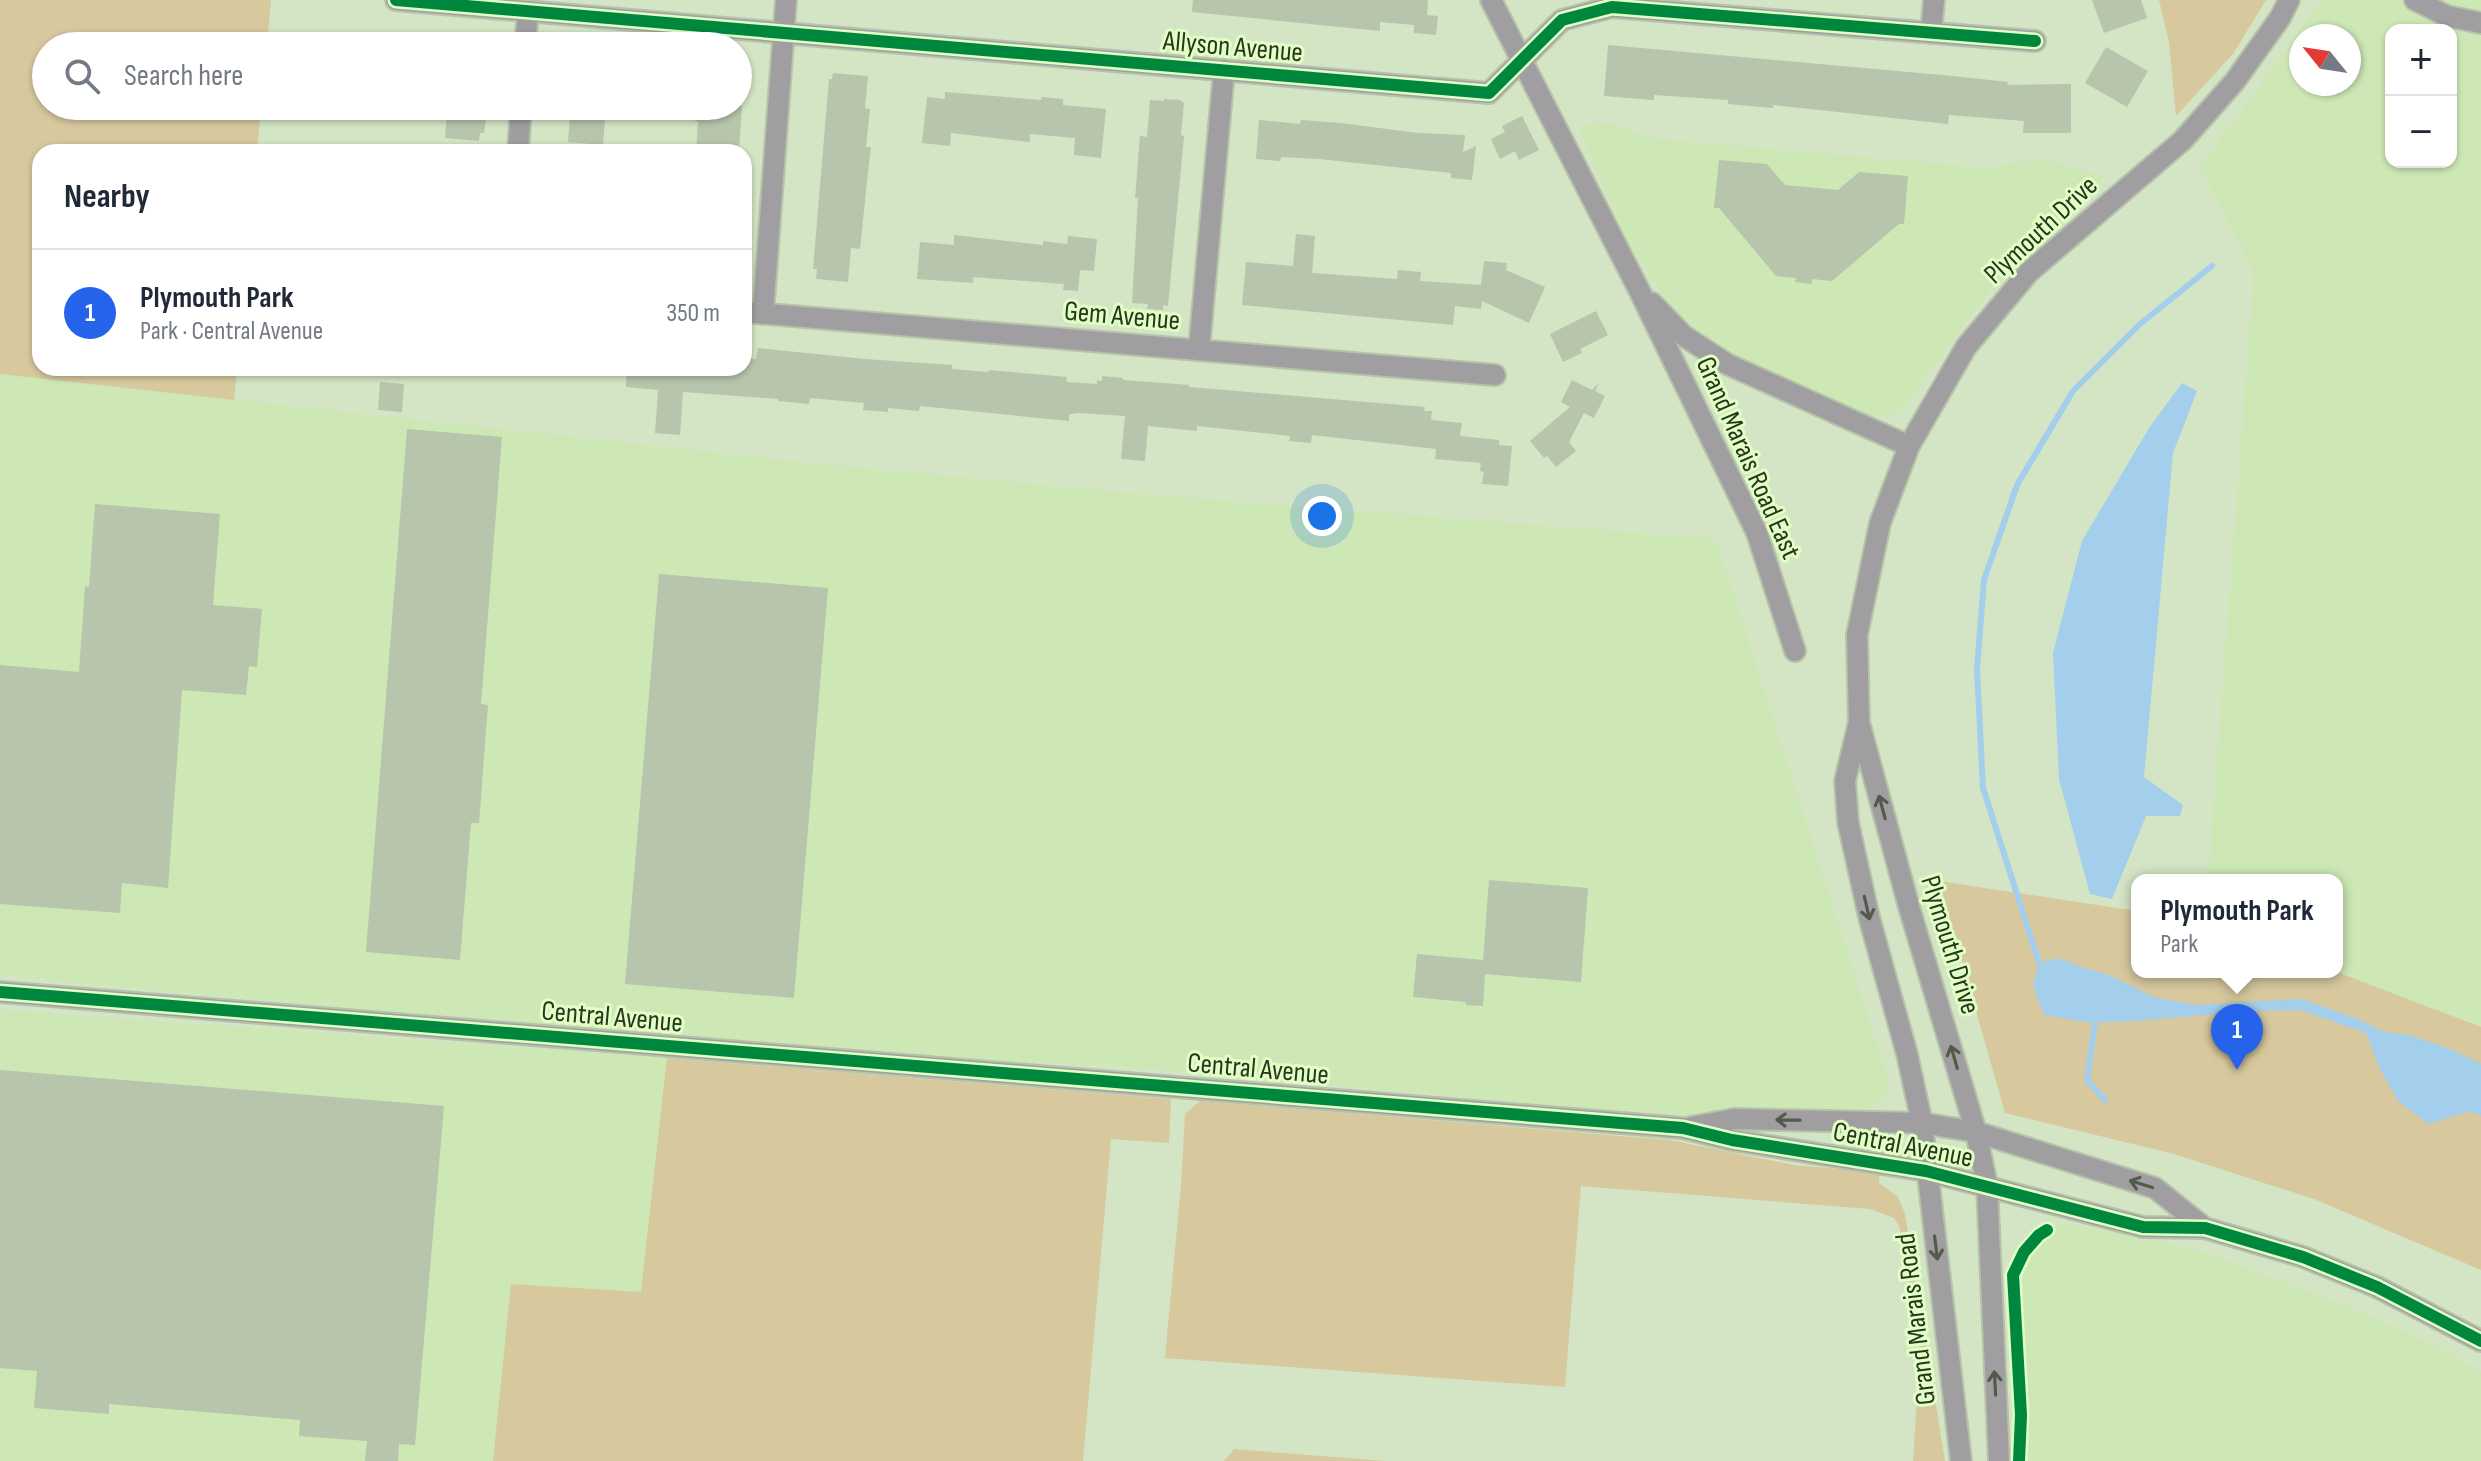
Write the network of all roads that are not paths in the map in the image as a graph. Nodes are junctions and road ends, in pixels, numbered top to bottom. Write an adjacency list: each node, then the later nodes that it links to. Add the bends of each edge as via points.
1 (396, 0): 7 (street, Allyson Avenue)
2 (786, 0): 10 (street)
3 (1491, 0): 13 (street, Grand Marais Road East)
4 (1934, 0): 11 (street)
5 (2289, 0): 21 (street, Plymouth Drive, via 2235,81 2183,140 2029,272 1966,347)
6 (2415, 0): 8 (street, via 2447,16)
7 (528, 11): 9 (street); 10 (street, Allyson Avenue)
8 (2481, 23)
9 (526, 32)
10 (784, 33): 14 (street, Allyson Avenue); 18 (street)
11 (1931, 33): 12 (street, Allyson Avenue); 13 (street, Allyson Avenue, via 1612,7 1562,20)
12 (2035, 41)
13 (1522, 61): 14 (street, Allyson Avenue, via 1489,93); 17 (street, Grand Marais Road East)
14 (1224, 70): 19 (street)
15 (520, 120): 16 (street)
16 (519, 144)
17 (1640, 292): 21 (street, Grand Marais Road East, via 1684,336 1727,364); 22 (street, Grand Marais Road East, via 1757,533)
18 (753, 313): 19 (street, Gem Avenue)
19 (1199, 350): 20 (street, Gem Avenue)
20 (1495, 375)
21 (1909, 446): 23 (street, Plymouth Drive, via 1880,523 1857,635)
22 (1795, 651)
23 (1859, 722): 25 (street, Plymouth Drive, one-way to 25, via 1845,781 1848,822); 27 (street, Plymouth Drive, one-way to 23)
24 (0, 992): 26 (street, Central Avenue)
25 (1922, 1123): 26 (street, Central Avenue, one-way to 26, via 1734,1119); 27 (street, Central Avenue); 28 (street, Plymouth Drive)
26 (1683, 1128): 28 (street, Central Avenue)
27 (1976, 1132): 29 (street, Plymouth Drive); 30 (street, Central Avenue, one-way to 27, via 2155,1188)
28 (1926, 1171): 29 (street, Central Avenue); 32 (street, Grand Marais Road, one-way to 32)
29 (1987, 1185): 30 (street, Central Avenue, via 2143,1227); 33 (street, one-way to 29)
30 (2205, 1228): 31 (street, Central Avenue, via 2303,1257 2377,1287)
31 (2481, 1341)
32 (1961, 1461)
33 (1999, 1461)

